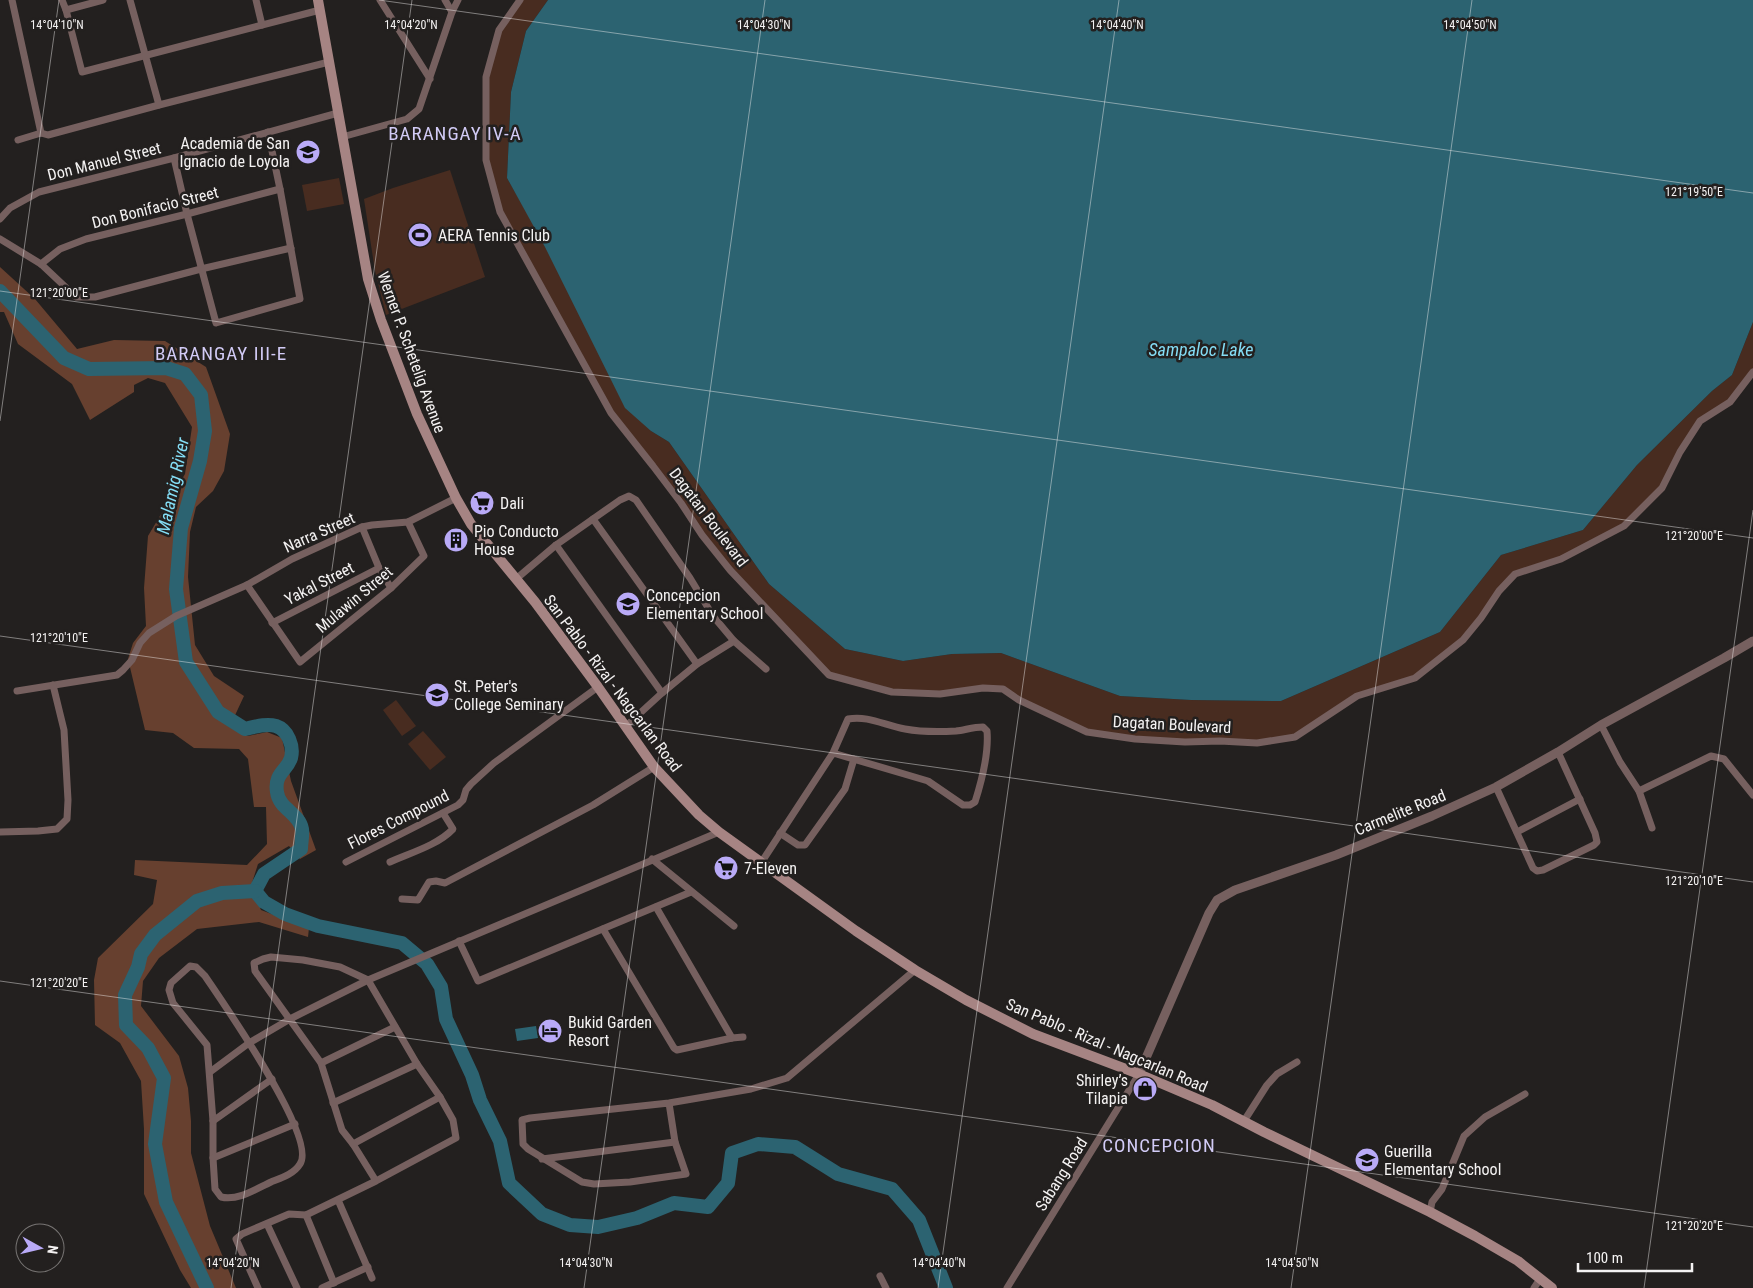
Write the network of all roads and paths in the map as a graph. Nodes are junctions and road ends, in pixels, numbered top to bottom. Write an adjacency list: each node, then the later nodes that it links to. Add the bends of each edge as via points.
1 (12, 0): 20 (street)
2 (62, 0): 11 (street)
3 (103, 0): 11 (street)
4 (130, 0): 14 (street)
5 (256, 0): 13 (street)
6 (380, 0): 16 (street)
7 (445, 0): 12 (street)
8 (458, 0): 12 (street)
9 (520, 0): 31 (street, Dagatan Boulevard, via 499,30 486,77 486,160 500,212 611,413 730,570 829,675 892,692 940,694 983,688 1003,689 1086,732 1185,742 1256,743 1295,737 1357,696 1414,678 1463,640 1498,591 1515,574 1561,559 1624,526 1662,488 1700,421 1730,402)
10 (319, 5): 13 (street); 15 (main road, Werner P. Schetelig Avenue)
11 (66, 10): 14 (street, via 82,72)
12 (452, 12): 16 (street)
13 (262, 24): 14 (street)
14 (145, 56): 17 (street)
15 (329, 62): 17 (street); 18 (main road, Werner P. Schetelig Avenue)
16 (430, 79): 21 (street, via 419,109 407,119)
17 (159, 104): 20 (street, via 48,135)
18 (338, 113): 19 (street, Don Manuel Street); 21 (main road, Werner P. Schetelig Avenue)
19 (268, 132): 23 (street, Don Manuel Street); 24 (street)
20 (41, 133): 22 (street)
21 (342, 137): 32 (main road, Werner P. Schetelig Avenue, via 370,288 417,414)
22 (18, 140)
23 (174, 158): 25 (street); 26 (street, Don Manuel Street, via 39,192 10,208)
24 (280, 189): 25 (street, Don Bonifacio Street); 28 (street)
25 (187, 214): 29 (street, Don Bonifacio Street, via 86,238 60,250); 30 (street)
26 (0, 219)
27 (0, 239): 29 (street)
28 (291, 248): 30 (street); 30 (street, via 300,299 216,324)
29 (41, 264): 30 (street, via 76,297 95,297)
30 (201, 269)
31 (1753, 372)
32 (456, 498): 34 (street, Narra Street); 37 (main road, Werner P. Schetelig Avenue, via 471,524)
33 (593, 519): 36 (street); 43 (street, via 629,496 636,500 713,616); 45 (street)
34 (408, 522): 35 (street, Narra Street); 41 (street, Mulawin Street, via 424,556)
35 (362, 528): 38 (street); 40 (street, Narra Street, via 292,558)
36 (556, 544): 39 (street); 50 (street)
37 (493, 551): 39 (main road, San Pablo - Rizal - Nagcarlan Road)
38 (379, 568): 41 (street); 42 (street, Yakal Street)
39 (516, 579): 48 (main road, San Pablo - Rizal - Nagcarlan Road)
40 (247, 586): 42 (street); 47 (street, Narra Street, via 176,616 149,633 124,670)
41 (391, 588): 42 (street, Mulawin Street, via 300,662)
42 (272, 623)
43 (734, 641): 45 (street); 46 (street)
44 (1753, 641): 51 (street, Carmelite Road)
45 (697, 664): 50 (street)
46 (766, 669)
47 (53, 685): 49 (street, Narra Street); 63 (street, via 64,730 67,818 57,829)
48 (598, 687): 52 (main road, San Pablo - Rizal - Nagcarlan Road); 61 (street, Flores Compound, via 494,764 466,790 458,805)
49 (17, 691)
50 (662, 693): 52 (street)
51 (1601, 725): 53 (street, Carmelite Road); 58 (street)
52 (626, 726): 56 (main road, San Pablo - Rizal - Nagcarlan Road)
53 (1558, 752): 57 (street, Carmelite Road); 60 (street)
54 (833, 753): 55 (street); 55 (street, via 848,719 857,717 904,729 957,731 983,727 987,731 979,789 975,802 970,805 963,804 928,781); 66 (street)
55 (854, 759): 66 (street, via 845,789 805,845 798,845)
56 (654, 767): 64 (main road, San Pablo - Rizal - Nagcarlan Road); 72 (street, via 593,805 488,861 444,883 429,882 418,900)
57 (1496, 788): 65 (street); 88 (street, Carmelite Road, via 1336,855 1247,885 1217,900)
58 (1639, 791): 59 (street, via 1711,756 1724,759); 62 (street)
59 (1753, 795)
60 (1580, 799): 65 (street); 65 (street, via 1597,838 1594,845 1537,871)
61 (443, 813): 68 (street, Flores Compound); 69 (street, via 453,829 448,834)
62 (1652, 828)
63 (0, 832)
64 (719, 832): 67 (street); 70 (main road, San Pablo - Rizal - Nagcarlan Road)
65 (1517, 832)
66 (780, 833): 70 (street)
67 (652, 859): 71 (street); 76 (street)
68 (346, 862)
69 (390, 862)
70 (761, 863): 77 (main road, San Pablo - Rizal - Nagcarlan Road)
71 (691, 892): 73 (street); 74 (street)
72 (402, 899)
73 (656, 908): 75 (street); 82 (street)
74 (734, 926)
75 (603, 929): 76 (street, via 478,981); 82 (street, via 674,1048)
76 (459, 941): 78 (street)
77 (915, 970): 88 (main road, San Pablo - Rizal - Nagcarlan Road, via 1032,1034); 93 (street, via 787,1078 752,1089)
78 (368, 980): 79 (street); 79 (street, via 340,967 317,962 271,957 254,963 255,972); 80 (street)
79 (290, 1019): 83 (street); 85 (street)
80 (395, 1027): 85 (street); 86 (street)
81 (744, 1037): 82 (street)
82 (732, 1038)
83 (249, 1043): 87 (street); 87 (street, via 206,976 190,966 169,990 173,1003 206,1044); 89 (street)
84 (1297, 1062): 95 (street, via 1277,1074 1267,1085)
85 (321, 1063): 92 (street)
86 (417, 1064): 91 (street); 92 (street)
87 (210, 1072): 94 (street)
88 (1139, 1074): 95 (main road, San Pablo - Rizal - Nagcarlan Road); 115 (street, Sabang Road)
89 (272, 1079): 94 (street); 96 (street)
90 (1525, 1094): 103 (street, via 1485,1117 1464,1136)
91 (440, 1097): 98 (street); 101 (street, via 453,1120 456,1138)
92 (333, 1103): 98 (street, via 342,1130)
93 (668, 1103): 97 (street); 100 (street, via 522,1120 523,1144)
94 (213, 1121): 99 (street)
95 (1244, 1121): 103 (main road, San Pablo - Rizal - Nagcarlan Road)
96 (295, 1124): 99 (street); 99 (street, via 301,1164 290,1174 237,1197 221,1197 215,1189)
97 (675, 1142): 100 (street); 100 (street, via 686,1174 630,1182 582,1182)
98 (353, 1144): 101 (street)
99 (213, 1158)
100 (541, 1159)
101 (376, 1181): 102 (street)
102 (338, 1200): 104 (street); 106 (street)
103 (1430, 1212): 110 (main road, San Pablo - Rizal - Nagcarlan Road, via 1513,1258)
104 (306, 1215): 105 (street, via 289,1214); 109 (street)
105 (267, 1224): 111 (street, via 236,1239); 112 (street)
106 (368, 1267): 108 (street); 109 (street)
107 (880, 1276): 114 (street)
108 (372, 1278)
109 (334, 1282): 113 (street)
110 (1537, 1284): 116 (main road, San Pablo - Rizal - Nagcarlan Road)
111 (258, 1288)
112 (297, 1288)
113 (322, 1288)
114 (886, 1288)
115 (1007, 1288)
116 (1552, 1288)

